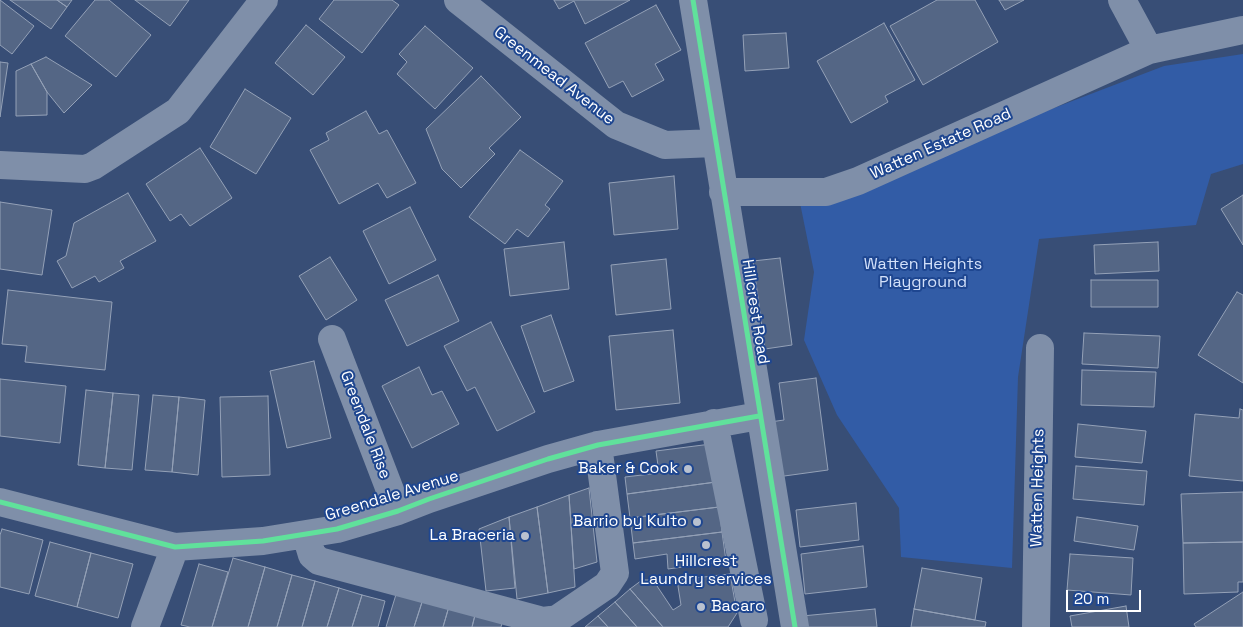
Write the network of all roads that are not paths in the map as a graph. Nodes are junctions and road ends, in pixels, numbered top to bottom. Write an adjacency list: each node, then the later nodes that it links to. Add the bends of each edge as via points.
1 (264, 0): 8 (street, via 178,111 166,121 85,169)
2 (458, 0): 7 (street, Greenmead Avenue, via 616,125 665,145)
3 (693, 0): 7 (street, Hillcrest Road)
4 (1122, 0): 6 (street)
5 (1243, 30): 6 (street, Watten Estate Road)
6 (1150, 50): 9 (street, Watten Estate Road, via 858,181 826,192)
7 (715, 143): 9 (street, Hillcrest Road)
8 (0, 165)
9 (723, 192): 12 (street, Hillcrest Road)
10 (332, 339): 16 (street, Greendale Rise)
11 (1040, 348): 22 (street, Watten Heights)
12 (759, 416): 13 (street, Greendale Avenue); 19 (street, Hillcrest Road)
13 (714, 423): 14 (street, Greendale Avenue); 20 (street)
14 (598, 445): 16 (street, Greendale Avenue); 17 (street, via 615,573 607,584 557,619 543,621 319,561 312,555)
15 (0, 502): 18 (street, Greendale Avenue)
16 (398, 511): 17 (street, Greendale Avenue)
17 (308, 534): 18 (street, Greendale Avenue, via 263,541)
18 (175, 547): 21 (street)
19 (794, 620): 20 (street)
20 (751, 623)
21 (145, 627)
22 (1036, 627)

